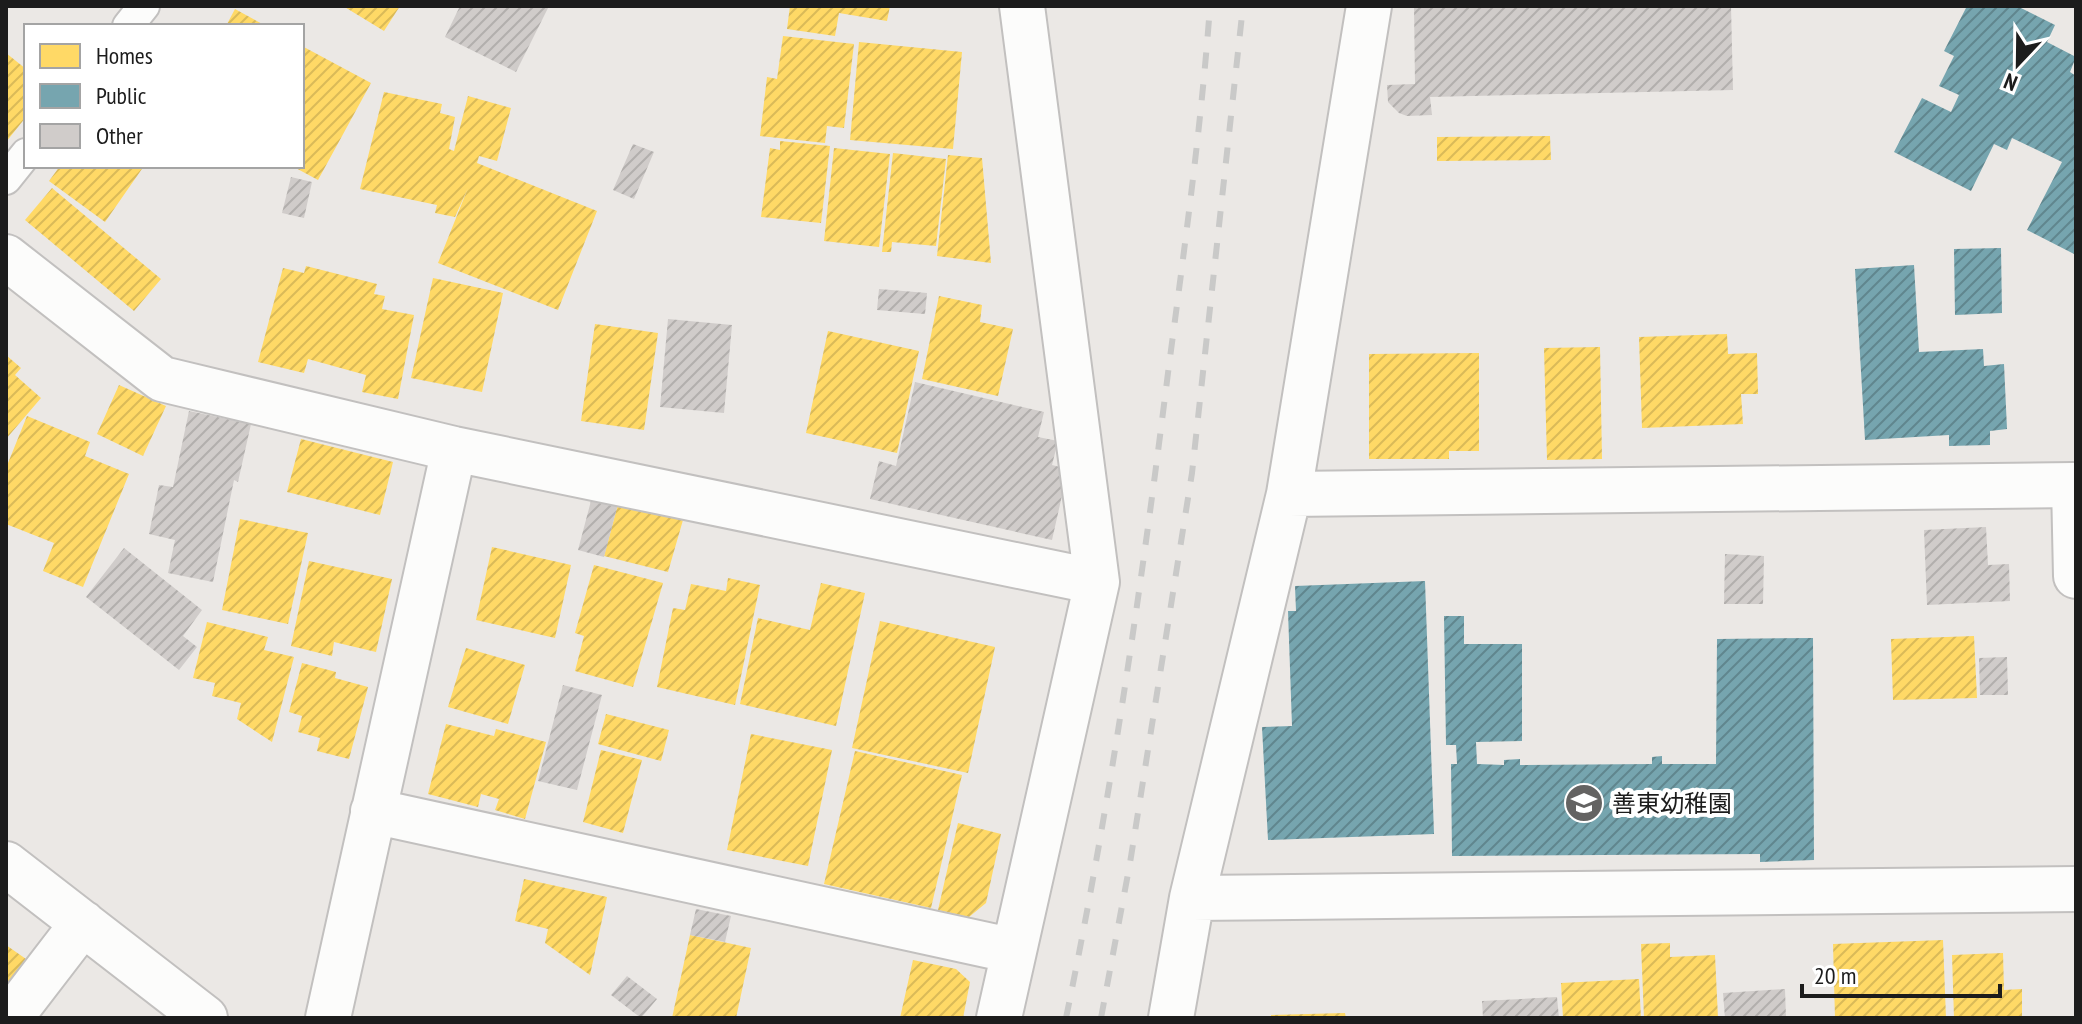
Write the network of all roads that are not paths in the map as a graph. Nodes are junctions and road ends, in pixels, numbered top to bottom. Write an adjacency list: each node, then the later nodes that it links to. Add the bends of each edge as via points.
1 (144, 6): 4 (lane)
2 (1022, 6): 11 (street)
3 (1369, 6): 9 (street)
4 (130, 24)
5 (24, 156): 6 (lane)
6 (6, 179)
7 (6, 257): 8 (street, via 162,379)
8 (454, 449): 11 (street); 12 (street)
9 (1289, 494): 10 (street, via 2074,485); 15 (street)
10 (2076, 576)
11 (1097, 582): 17 (street)
12 (373, 811): 17 (street); 20 (street)
13 (6, 864): 16 (street)
14 (2076, 889): 15 (street)
15 (1192, 898): 22 (street)
16 (83, 923): 18 (street); 19 (street)
17 (1014, 951): 21 (street)
18 (10, 1018)
19 (205, 1018)
20 (328, 1018)
21 (999, 1018)
22 (1171, 1018)

